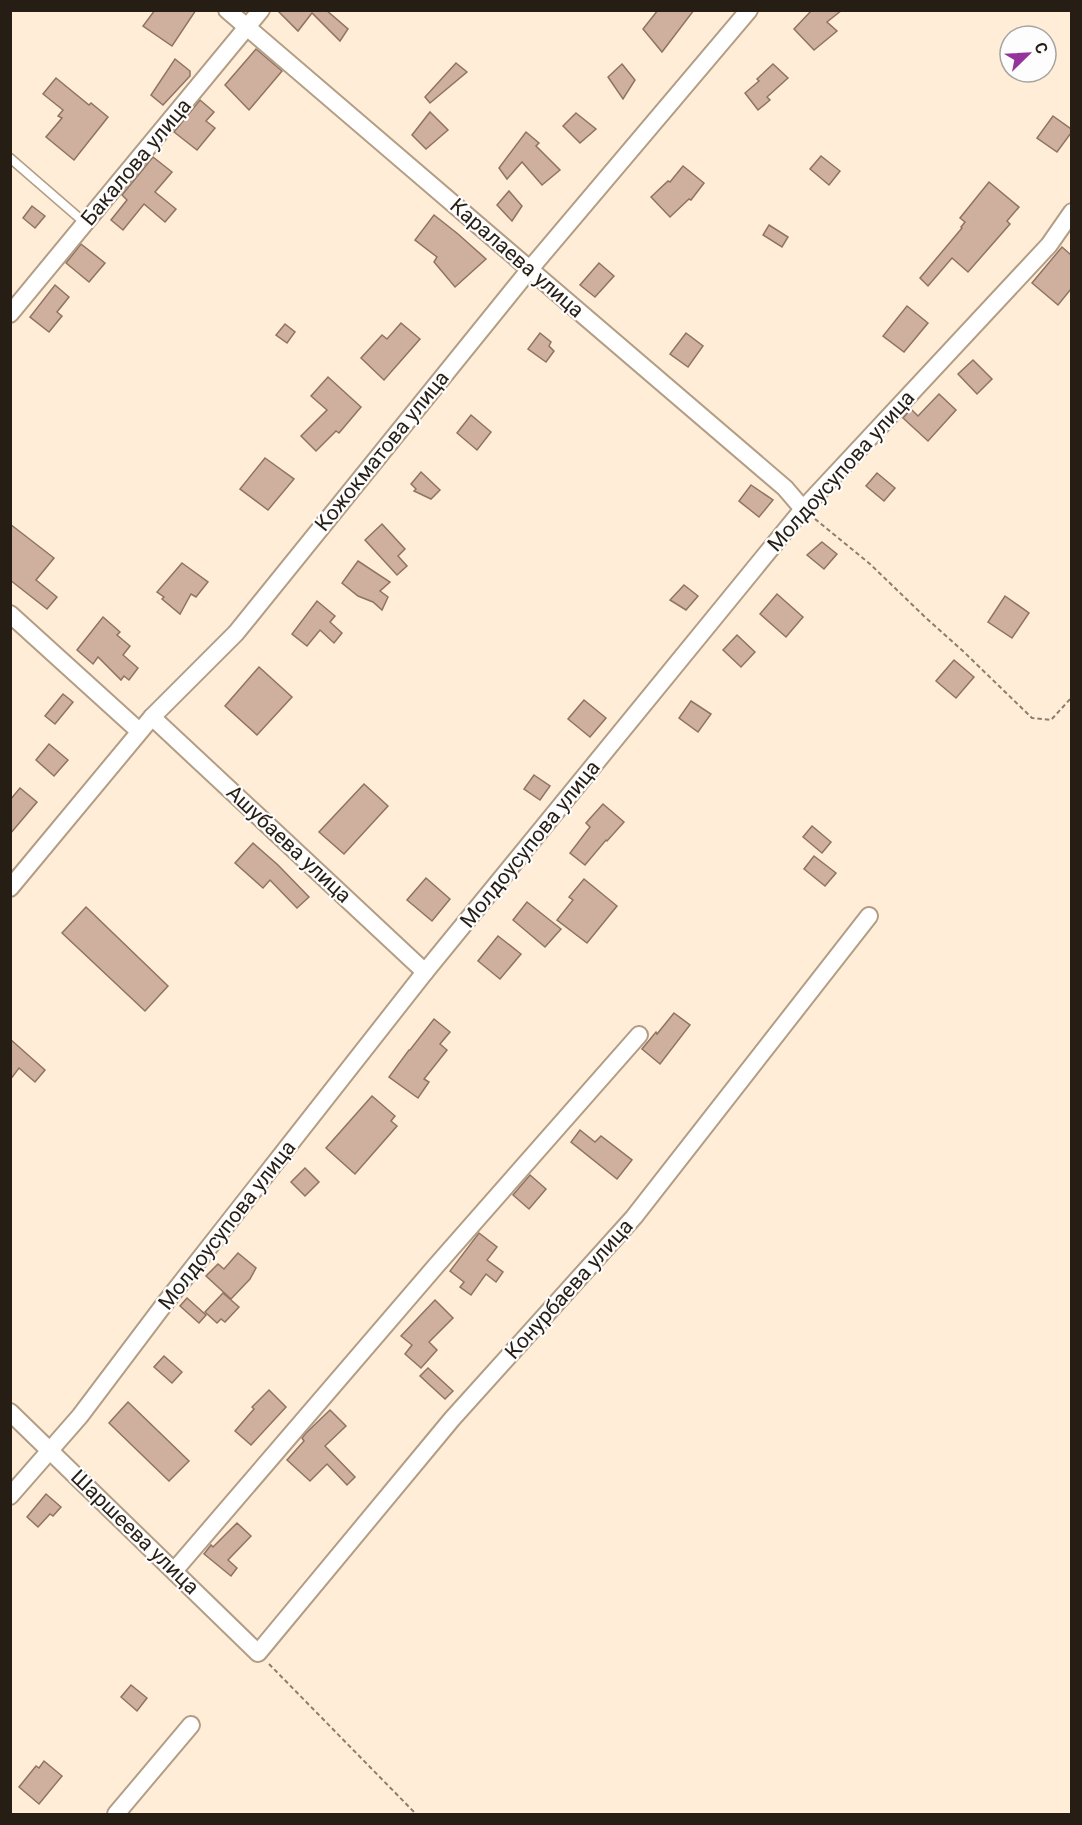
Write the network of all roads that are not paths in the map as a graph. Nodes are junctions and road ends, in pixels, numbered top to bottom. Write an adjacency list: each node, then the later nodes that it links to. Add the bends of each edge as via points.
1 (227, 10): 4 (street, Каралаева улица)
2 (261, 10): 4 (street, Бакалова улица)
3 (749, 10): 8 (street, Кожокматова улица)
4 (247, 27): 7 (street, Бакалова улица); 8 (street, Каралаева улица)
5 (10, 158): 7 (lane)
6 (1071, 212): 10 (street, Молдоусупова улица, via 1049,245)
7 (85, 223): 9 (street, Бакалова улица)
8 (530, 269): 10 (street, Каралаева улица, via 785,488); 12 (street, Кожокматова улица, via 236,633)
9 (10, 314)
10 (803, 509): 16 (street, Молдоусупова улица)
11 (10, 614): 13 (street)
12 (152, 717): 13 (street, Кожокматова улица); 16 (street, Ашубаева улица)
13 (139, 732): 14 (street, Кожокматова улица)
14 (10, 888)
15 (869, 915): 22 (street, Конурбаева улица, via 634,1217 452,1419)
16 (425, 972): 19 (street, Молдоусупова улица)
17 (639, 1035): 21 (street)
18 (10, 1412): 19 (street, Шаршеева улица)
19 (51, 1450): 20 (street, Молдоусупова улица); 21 (street, Шаршеева улица)
20 (10, 1496)
21 (174, 1571): 22 (street, Шаршеева улица)
22 (258, 1653)
23 (191, 1725): 24 (street)
24 (116, 1815)

